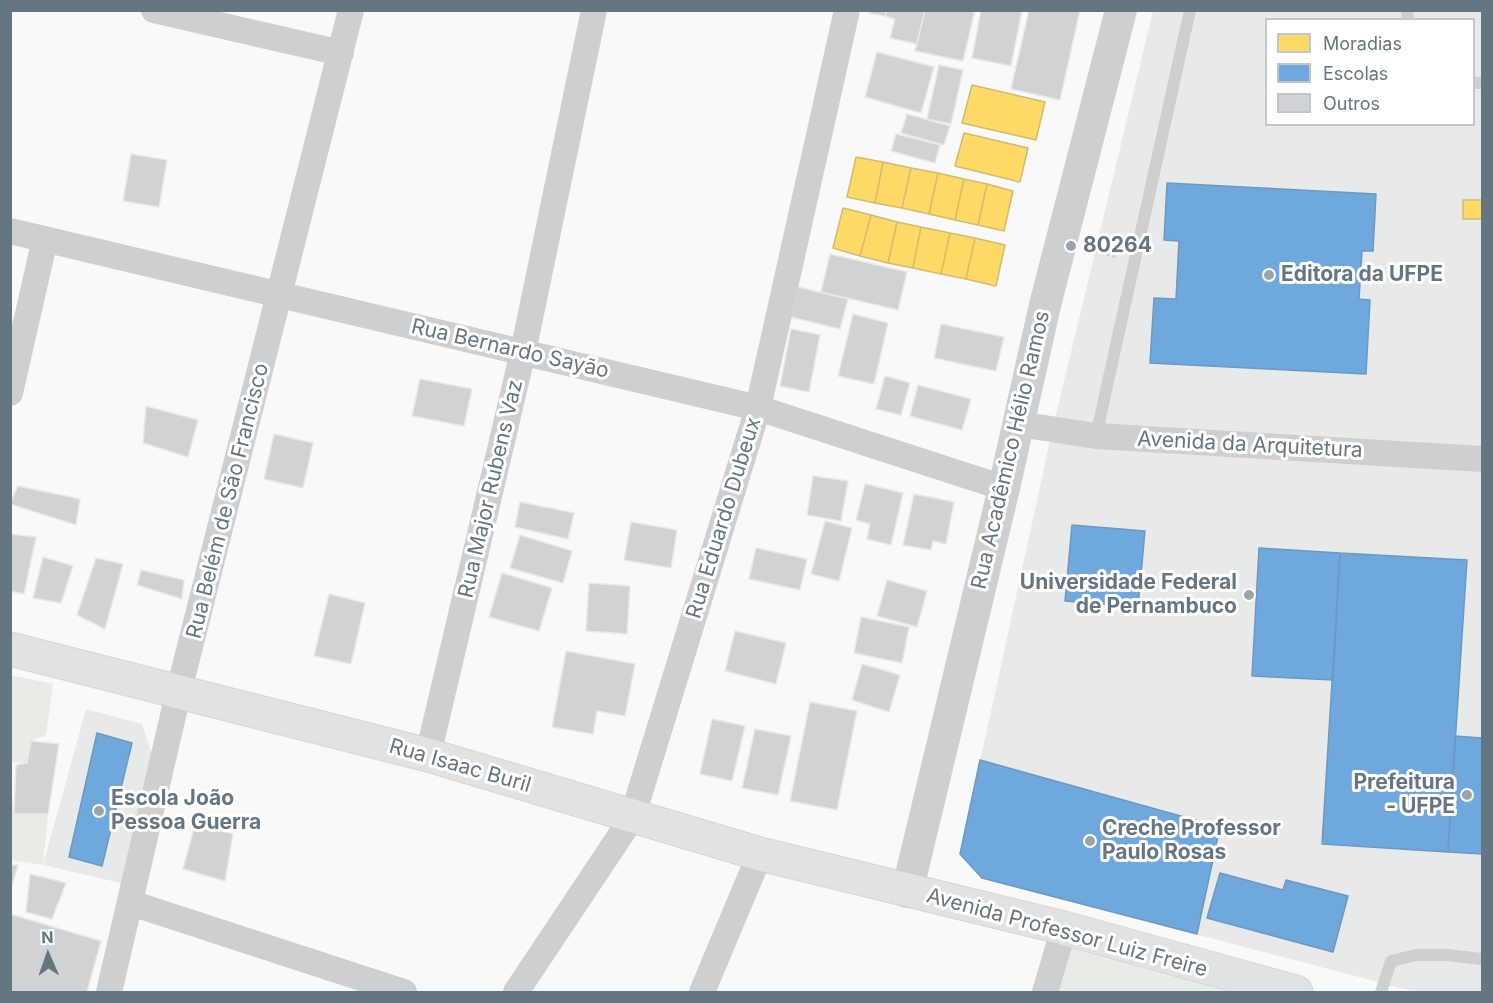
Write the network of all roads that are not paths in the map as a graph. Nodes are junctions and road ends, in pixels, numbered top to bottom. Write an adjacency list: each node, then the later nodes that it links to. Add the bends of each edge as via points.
1 (154, 10): 7 (street)
2 (351, 10): 7 (street, Rua Belém de São Francisco)
3 (594, 10): 11 (street, Rua Major Rubens Vaz)
4 (847, 10): 13 (street, Rua Eduardo Dubeux)
5 (1121, 10): 14 (street, Rua Acadêmico Hélio Ramos, via 1045,305)
6 (1190, 10): 15 (lane)
7 (341, 53): 10 (street, Rua Belém de São Francisco)
8 (10, 231): 9 (street, Rua Bernardo Sayão)
9 (45, 239): 10 (street, Rua Bernardo Sayão); 12 (street)
10 (281, 294): 11 (street, Rua Bernardo Sayão); 19 (street, Rua Belém de São Francisco)
11 (523, 352): 13 (street, Rua Bernardo Sayão); 20 (street, Rua Major Rubens Vaz)
12 (10, 393)
13 (758, 408): 17 (street, Rua Bernardo Sayão); 21 (street, Rua Eduardo Dubeux)
14 (1019, 424): 15 (street, Avenida da Arquitetura); 17 (street, Rua Acadêmico Hélio Ramos)
15 (1096, 436): 16 (street, Avenida da Arquitetura)
16 (1482, 459)
17 (1004, 488): 23 (street, Rua Acadêmico Hélio Ramos)
18 (10, 649): 19 (main road, Rua Isaac Buril)
19 (179, 690): 20 (main road, Rua Isaac Buril); 24 (street, Rua Belém de São Francisco)
20 (428, 755): 21 (main road, Rua Isaac Buril)
21 (632, 818): 22 (main road, Rua Isaac Buril); 29 (street, Rua Eduardo Dubeux)
22 (760, 854): 23 (main road, Rua Isaac Buril); 30 (street)
23 (907, 892): 25 (main road, Avenida Professor Luiz Freire)
24 (131, 903): 27 (street, Rua Belém de São Francisco); 28 (street)
25 (1064, 928): 31 (street); 32 (main road, Avenida Professor Luiz Freire)
26 (1482, 959): 33 (lane, via 1416,955 1391,961)
27 (109, 993)
28 (404, 993)
29 (516, 993)
30 (702, 993)
31 (1045, 993)
32 (1296, 993)
33 (1381, 993)

